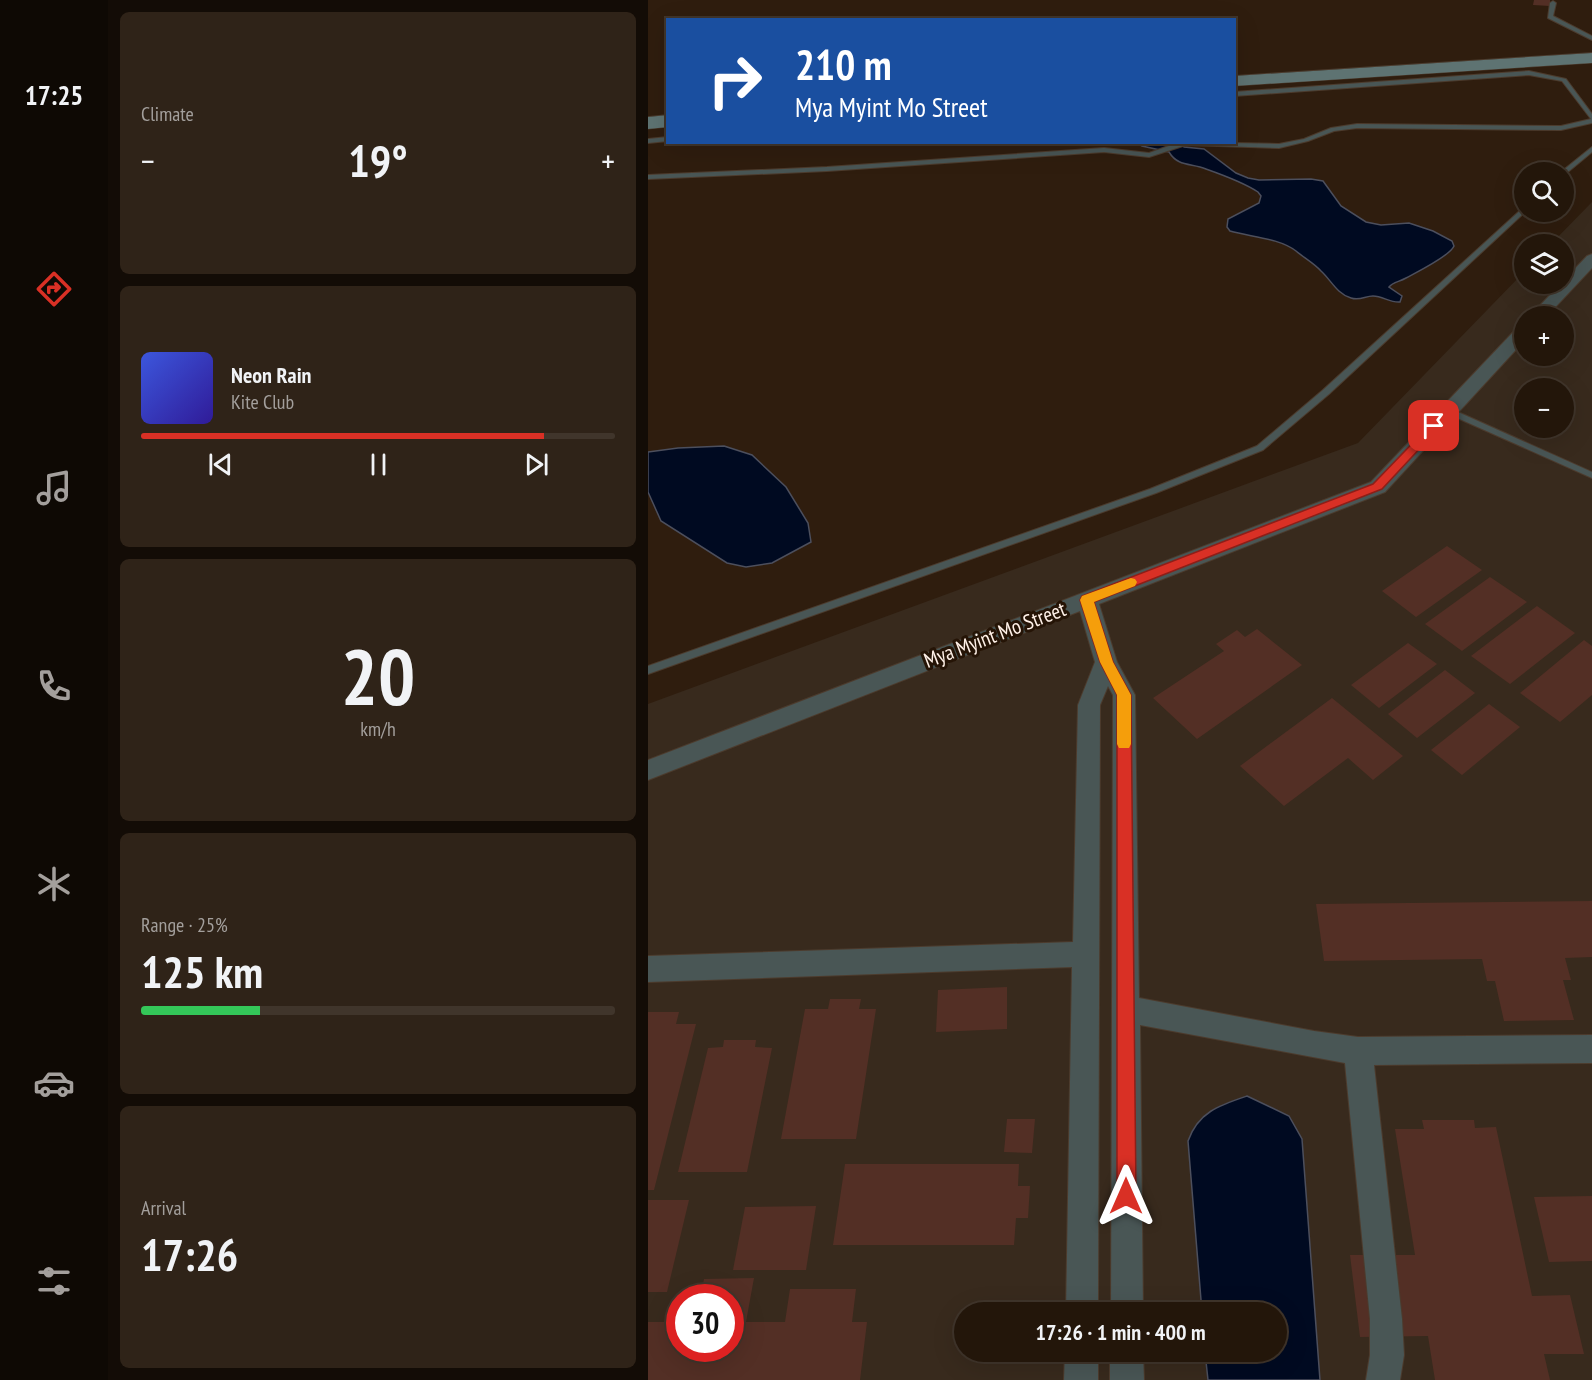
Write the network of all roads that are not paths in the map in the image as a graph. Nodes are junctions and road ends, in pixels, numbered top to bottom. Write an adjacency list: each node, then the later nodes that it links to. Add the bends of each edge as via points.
1 (1553, 3): 2 (lane, via 1550,16)
2 (1592, 38)
3 (1592, 58): 4 (main road)
4 (1236, 81)
5 (1236, 94): 6 (lane, via 1529,73 1564,81)
6 (1592, 119): 12 (lane, via 1560,128 1357,126 1333,129 1279,146)
7 (666, 121): 8 (main road)
8 (648, 123)
9 (666, 139): 10 (lane)
10 (648, 141)
11 (1182, 144): 15 (lane, via 1149,154 1104,150)
12 (1216, 144)
13 (1592, 148): 14 (lane)
14 (1574, 164)
15 (648, 177)
16 (1514, 218): 24 (lane, via 1335,385 1260,448 1153,491)
17 (1592, 259): 18 (street)
18 (1547, 306)
19 (1514, 342): 20 (street, Mya Myint Mo Street)
20 (1449, 411): 21 (lane); 22 (street, Mya Myint Mo Street, via 1378,487)
21 (1592, 475)
22 (1087, 600): 23 (street); 25 (street, Mya Myint Mo Street)
23 (1106, 662): 26 (street, via 1089,705); 28 (street, via 1124,695)
24 (648, 670)
25 (648, 770)
26 (1086, 954): 27 (street); 31 (street)
27 (648, 969)
28 (1125, 1009): 30 (street); 32 (street)
29 (1592, 1049): 30 (street)
30 (1358, 1051): 37 (street, via 1386,1319)
31 (1082, 1302)
32 (1127, 1302)
33 (1082, 1362): 35 (street)
34 (1127, 1362): 36 (street)
35 (1081, 1380)
36 (1127, 1380)
37 (1383, 1380)

